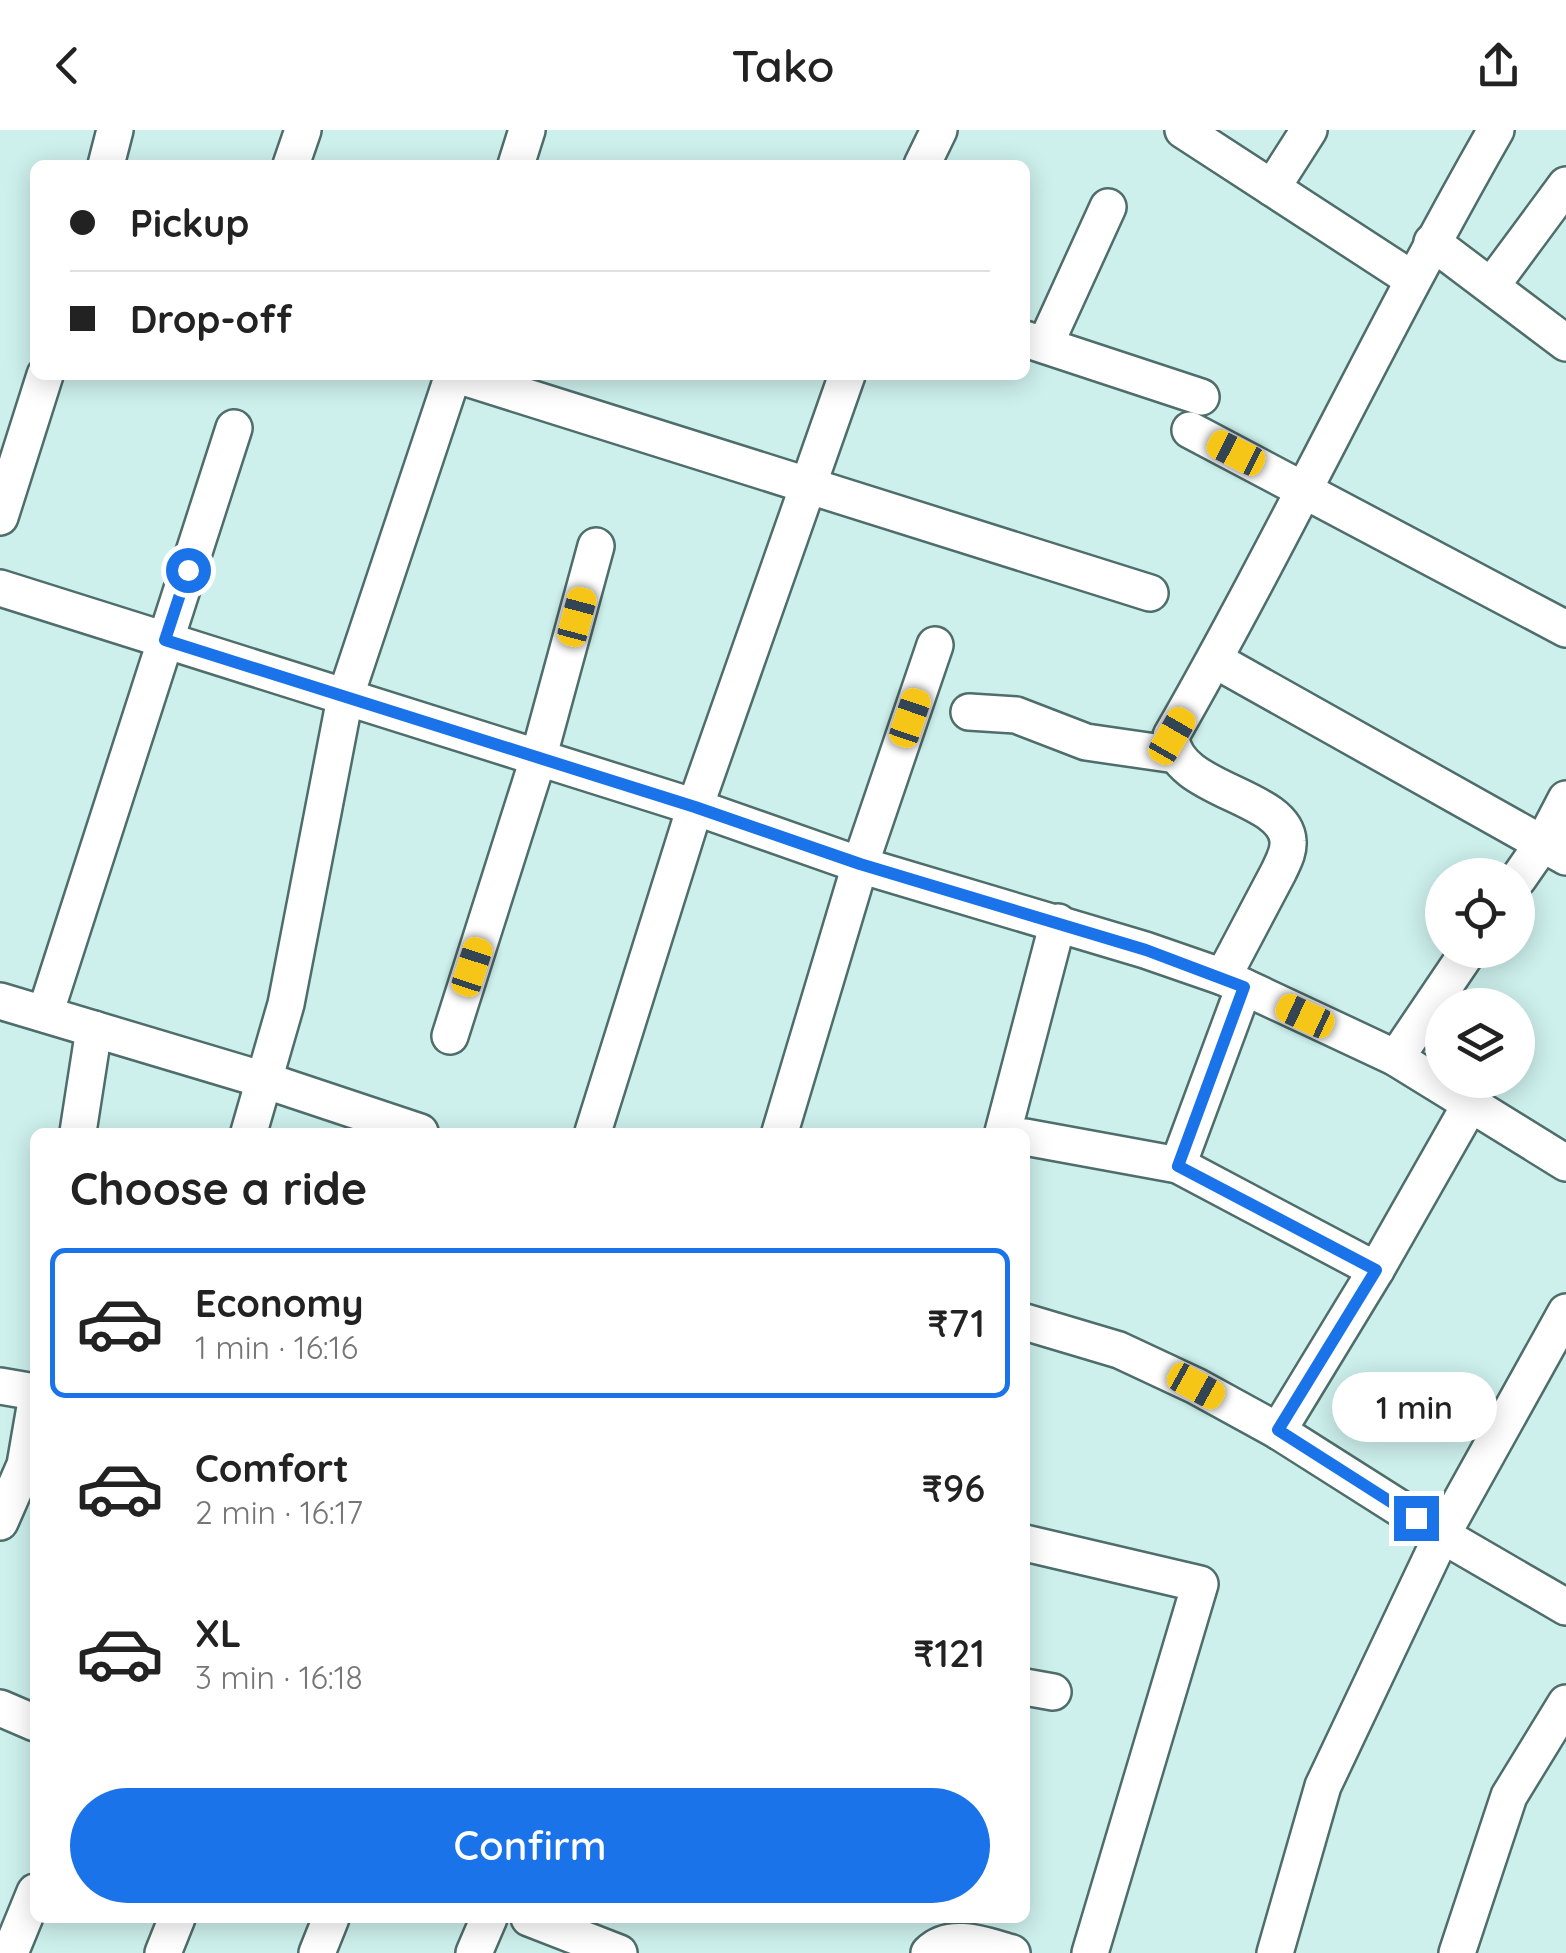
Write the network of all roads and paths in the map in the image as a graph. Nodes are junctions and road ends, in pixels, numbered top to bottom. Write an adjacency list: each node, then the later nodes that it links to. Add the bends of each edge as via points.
1 (115, 130): 8 (street)
2 (304, 130): 9 (street)
3 (527, 130): 10 (street)
4 (939, 130): 11 (street)
5 (1183, 130): 13 (street)
6 (1309, 130): 13 (street)
7 (1496, 130): 15 (street)
8 (107, 160)
9 (293, 160)
10 (518, 160)
11 (924, 160)
12 (1566, 185): 17 (street)
13 (1272, 188): 16 (street)
14 (1108, 208): 18 (street)
15 (1432, 242): 16 (street); 17 (street)
16 (1412, 279): 26 (street)
17 (1492, 285): 19 (street)
18 (1035, 342): 26 (street, via 1196,413)
19 (1566, 343)
20 (43, 380): 27 (street)
21 (453, 380): 35 (street)
22 (471, 380): 25 (street)
23 (845, 380): 25 (street)
24 (234, 428): 32 (street)
25 (808, 485): 30 (street); 40 (street)
26 (1305, 488): 31 (street); 34 (street)
27 (0, 517)
28 (596, 546): 38 (street)
29 (0, 588): 32 (street)
30 (1150, 594)
31 (1566, 629)
32 (165, 640): 35 (street); 47 (street)
33 (935, 645): 42 (street)
34 (1215, 660): 37 (street, via 1172,736); 41 (street)
35 (345, 698): 38 (street); 51 (street, via 286,1004)
36 (969, 712): 37 (street, via 1016,715 1086,742)
37 (1176, 756): 45 (street, via 1266,813 1288,836)
38 (538, 759): 40 (street); 49 (street)
39 (1566, 799): 41 (street)
40 (695, 807): 42 (street); 56 (street)
41 (1554, 850)
42 (860, 864): 43 (street); 57 (street)
43 (1058, 922): 45 (street); 58 (street)
44 (1457, 968): 50 (street)
45 (1234, 982): 50 (street); 61 (street)
46 (0, 1001): 47 (street)
47 (45, 1014): 48 (street)
48 (94, 1029): 51 (street); 53 (street)
49 (450, 1036)
50 (1396, 1058): 52 (street)
51 (264, 1080): 54 (street); 55 (street)
52 (1471, 1104): 60 (street); 62 (street)
53 (79, 1128)
54 (250, 1128)
55 (408, 1128)
56 (594, 1128)
57 (781, 1128)
58 (1004, 1128)
59 (1030, 1138): 61 (street)
60 (1566, 1162)
61 (1178, 1166): 62 (street)
62 (1376, 1270): 67 (street)
63 (1566, 1312): 70 (street)
64 (1030, 1324): 67 (street, via 1155,1364)
65 (0, 1386): 66 (street)
66 (30, 1391)
67 (1278, 1430): 70 (street)
68 (30, 1436): 69 (street)
69 (0, 1522)
70 (1442, 1535): 72 (street); 89 (street, via 1323,1786)
71 (1030, 1544): 88 (street, via 1200,1584)
72 (1566, 1607)
73 (1566, 1704): 90 (street, via 1509,1796)
74 (0, 1708): 75 (street)
75 (30, 1720)
76 (30, 1904): 81 (street)
77 (174, 1923): 82 (street)
78 (329, 1923): 83 (street)
79 (487, 1923): 84 (street)
80 (542, 1923): 85 (street)
81 (10, 1953)
82 (162, 1953)
83 (316, 1953)
84 (474, 1953)
85 (619, 1953)
86 (929, 1953): 87 (street, via 956,1941)
87 (1012, 1953)
88 (1090, 1953)
89 (1275, 1953)
90 (1457, 1953)

